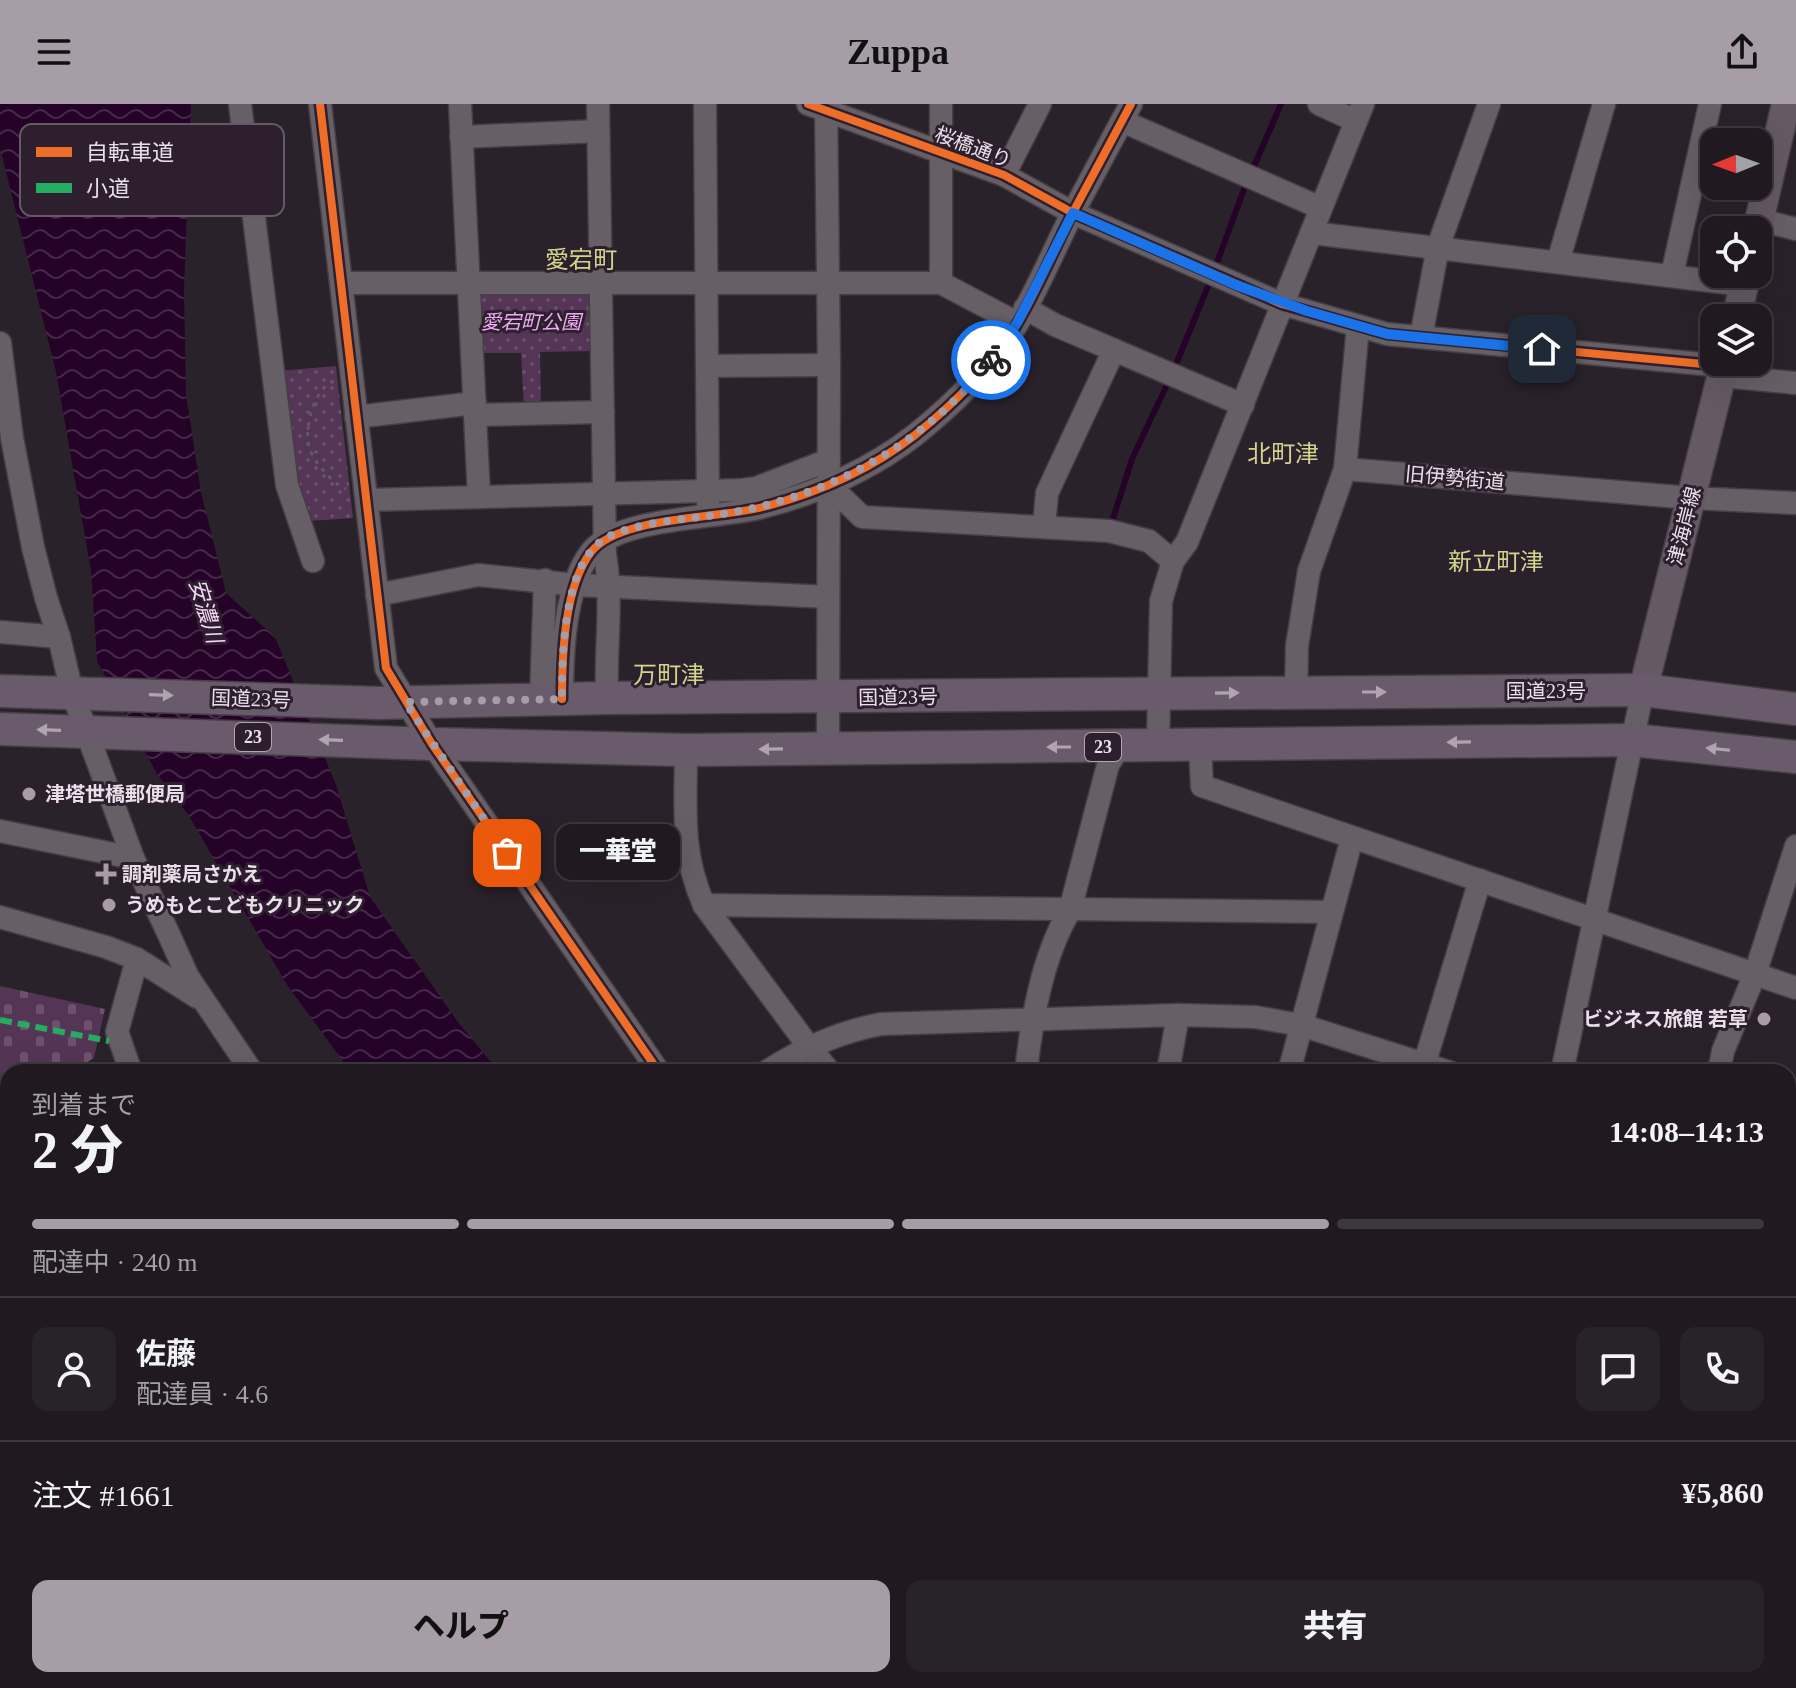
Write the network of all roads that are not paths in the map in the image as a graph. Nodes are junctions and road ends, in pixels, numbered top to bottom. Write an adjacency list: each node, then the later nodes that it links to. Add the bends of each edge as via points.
1 (240, 104): 16 (street)
2 (320, 104): 34 (street)
3 (460, 104): 18 (street)
4 (598, 104): 17 (street)
5 (705, 104): 35 (street)
6 (941, 104): 19 (street)
7 (1040, 104): 20 (street)
8 (1319, 104): 15 (street)
9 (1489, 104): 28 (street)
10 (1604, 104): 29 (street)
11 (1710, 104): 30 (street)
12 (1786, 104): 24 (main road)
13 (820, 106): 19 (street, 桜橋通り); 33 (street)
14 (1126, 113): 21 (street, via 1248,178); 22 (street)
15 (1360, 113): 21 (street)
16 (242, 124)
17 (598, 131): 18 (street); 37 (street)
18 (461, 137): 32 (street)
19 (941, 151): 20 (street, 桜橋通り); 36 (street)
20 (1004, 175): 22 (street, 桜橋通り)
21 (1321, 208): 27 (street)
22 (1073, 213): 38 (street, 桜橋通り); 39 (street)
23 (254, 216): 67 (street, via 287,485)
24 (1761, 216)
25 (1772, 226): 26 (street)
26 (1796, 229)
27 (1312, 233): 28 (street); 38 (street)
28 (1438, 247): 29 (street); 41 (street)
29 (1558, 262): 30 (street)
30 (1672, 275): 31 (street)
31 (1700, 277)
32 (469, 282): 34 (street); 37 (street); 51 (street)
33 (828, 282): 35 (street); 36 (street); 44 (street)
34 (342, 283): 53 (street)
35 (707, 283): 37 (street); 45 (street)
36 (941, 283): 39 (street)
37 (601, 284): 52 (street)
38 (1282, 304): 40 (street, 桜橋通り); 50 (street)
39 (1021, 316): 43 (street); 57 (street, via 989,363 914,436)
40 (1358, 326): 41 (street, 桜橋通り); 56 (street)
41 (1421, 337): 46 (street, 桜橋通り)
42 (0, 343): 54 (street)
43 (1114, 350): 50 (street); 65 (street, via 1047,493)
44 (829, 365): 45 (street); 55 (street)
45 (707, 366): 58 (street)
46 (1700, 366)
47 (1722, 376): 62 (main road, 津海岸線)
48 (1762, 376): 49 (street, 桜橋通り)
49 (1796, 383)
50 (1243, 405): 68 (street, via 1187,542)
51 (475, 409): 52 (street); 53 (street); 61 (street)
52 (603, 412): 59 (street)
53 (356, 417): 60 (street)
54 (6, 437): 75 (street)
55 (829, 460): 57 (street); 58 (street, via 756,488)
56 (1345, 469): 62 (street, 旧伊勢街道); 79 (street, via 1309,571)
57 (829, 485): 64 (street, via 760,508); 65 (street, via 862,517); 73 (street)
58 (708, 491): 59 (street); 64 (street)
59 (604, 493): 61 (street); 66 (street)
60 (358, 495): 61 (street); 72 (street)
61 (479, 497)
62 (1691, 498): 63 (street, 旧伊勢街道); 76 (main road, 津海岸線)
63 (1796, 503)
64 (708, 517): 66 (street, via 644,526)
65 (1044, 526): 68 (street, via 1109,531 1149,541)
66 (605, 539): 70 (street, via 590,553); 71 (street)
67 (313, 561)
68 (1173, 561): 80 (street, via 1161,601)
69 (545, 580): 70 (street); 72 (street, via 478,575); 83 (street)
70 (576, 585): 71 (street); 83 (street)
71 (610, 586): 73 (street); 82 (street)
72 (377, 595): 84 (street)
73 (828, 597): 81 (street)
74 (0, 632): 75 (street)
75 (59, 637): 78 (street)
76 (1643, 690): 79 (highway, 国道23号 / 23, one-way to 76); 85 (highway, 国道23号 / 23); 88 (street)
77 (0, 691): 78 (highway, 国道23号 / 23)
78 (77, 692): 84 (highway, 国道23号 / 23, one-way to 84); 87 (street)
79 (1296, 693): 80 (highway, 国道23号 / 23, one-way to 79)
80 (1159, 694): 81 (highway, 国道23号 / 23); 90 (street)
81 (828, 697): 82 (highway, 国道23号 / 23); 93 (street)
82 (607, 698): 83 (highway, 国道23号 / 23)
83 (551, 699): 84 (highway, 国道23号 / 23)
84 (391, 703): 89 (street)
85 (1796, 709)
86 (0, 729): 87 (highway, 国道23号 / 23, one-way to 86)
87 (92, 732): 89 (highway, 国道23号 / 23, one-way to 87); 99 (street)
88 (1632, 740): 91 (highway, 国道23号 / 23, one-way to 91); 95 (highway, 国道23号 / 23, one-way to 88); 105 (street)
89 (420, 743): 94 (highway, 国道23号 / 23); 116 (street)
90 (1158, 746): 91 (highway, 国道23号 / 23); 92 (highway, 国道23号 / 23)
91 (1200, 746): 97 (street, via 1202,786)
92 (1119, 747): 93 (highway, 国道23号 / 23, one-way to 93); 102 (street, via 1108,765)
93 (828, 748): 94 (highway, 国道23号 / 23, one-way to 94)
94 (686, 750): 101 (street, via 686,850)
95 (1796, 757)
96 (0, 831): 99 (street)
97 (1352, 838): 100 (street); 103 (street)
98 (1796, 846): 107 (street)
99 (133, 858): 109 (street)
100 (1480, 880): 105 (street); 123 (street)
101 (704, 905): 102 (street); 113 (street)
102 (1070, 910): 103 (street); 111 (street)
103 (1331, 912): 112 (street)
104 (0, 917): 106 (street)
105 (1593, 920): 107 (street); 124 (street)
106 (137, 959): 109 (street); 114 (street, via 117,1032)
107 (1755, 974): 108 (street); 125 (street)
108 (1796, 988)
109 (204, 1002): 115 (street)
110 (1178, 1015): 111 (street); 112 (street, via 1255,1017); 120 (street)
111 (1032, 1019): 113 (street, via 881,1024); 119 (street)
112 (1301, 1025): 121 (street); 122 (street)
113 (809, 1047): 117 (street); 118 (street)
114 (128, 1064)
115 (247, 1064)
116 (653, 1064)
117 (780, 1064)
118 (823, 1064)
119 (1027, 1064)
120 (1169, 1064)
121 (1291, 1064)
122 (1412, 1064)
123 (1424, 1064)
124 (1564, 1064)
125 (1721, 1064)

